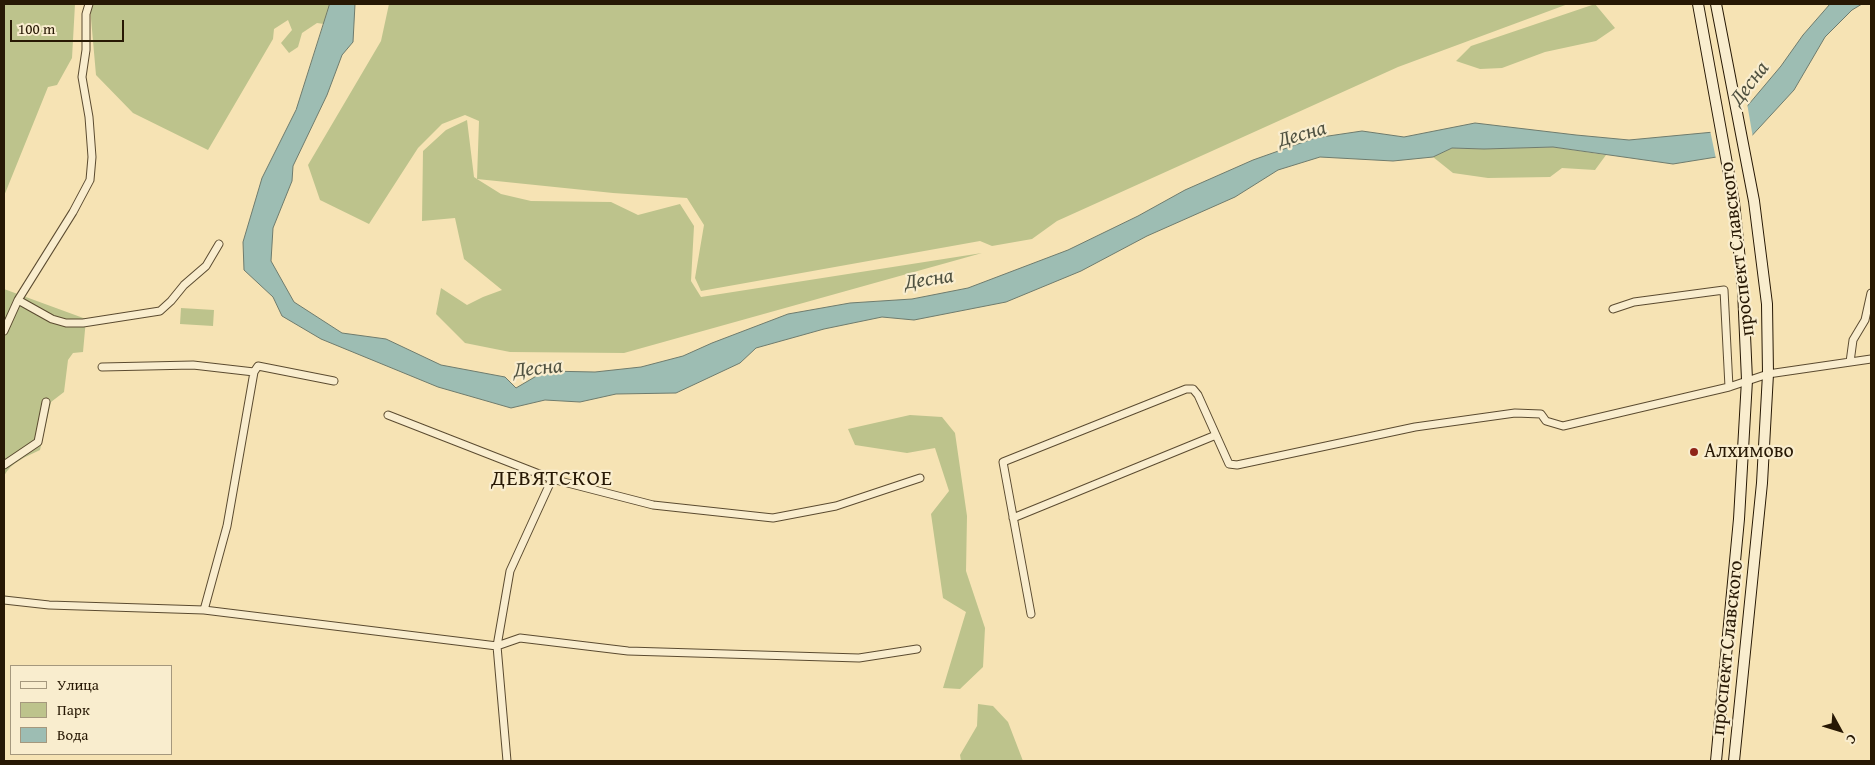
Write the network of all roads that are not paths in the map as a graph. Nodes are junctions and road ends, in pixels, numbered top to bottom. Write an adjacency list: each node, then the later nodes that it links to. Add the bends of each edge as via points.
1 (89, 4): 6 (street, via 82,77 89,116 90,180)
2 (1698, 4): 15 (main road, проспект Славского, via 1734,202 1743,290)
3 (1716, 4): 13 (main road, проспект Славского, via 1754,201 1767,304)
4 (219, 244): 6 (street, via 206,266 160,311 66,323)
5 (1871, 293): 10 (street, via 1865,320 1853,340)
6 (18, 300): 8 (street)
7 (1613, 309): 16 (street, via 1634,302 1724,290)
8 (4, 331)
9 (1871, 359): 10 (street)
10 (1850, 362): 13 (street)
11 (102, 367): 12 (street, via 192,365)
12 (254, 372): 14 (street, via 258,366); 25 (street, via 227,526)
13 (1768, 374): 15 (street); 31 (main road, проспект Славского, via 1762,483)
14 (334, 380)
15 (1747, 380): 16 (street); 30 (main road, проспект Славского, via 1739,519)
16 (1729, 388): 19 (street, via 1563,426 1546,421 1541,414 1515,413 1414,427 1237,465 1229,464)
17 (46, 402): 20 (street, via 38,442)
18 (388, 415): 22 (street)
19 (1216, 435): 23 (street); 23 (street, via 1198,395 1193,389 1186,389 1003,462)
20 (4, 465)
21 (920, 478): 22 (street, via 836,506 773,518 653,505)
22 (552, 479): 27 (street, via 510,571)
23 (1013, 518): 26 (street)
24 (4, 600): 25 (street, via 48,605)
25 (204, 610): 27 (street)
26 (1031, 614)
27 (497, 646): 28 (street, via 520,638 628,651 859,658); 29 (street)
28 (917, 649)
29 (507, 761)
30 (1716, 761)
31 (1734, 761)

